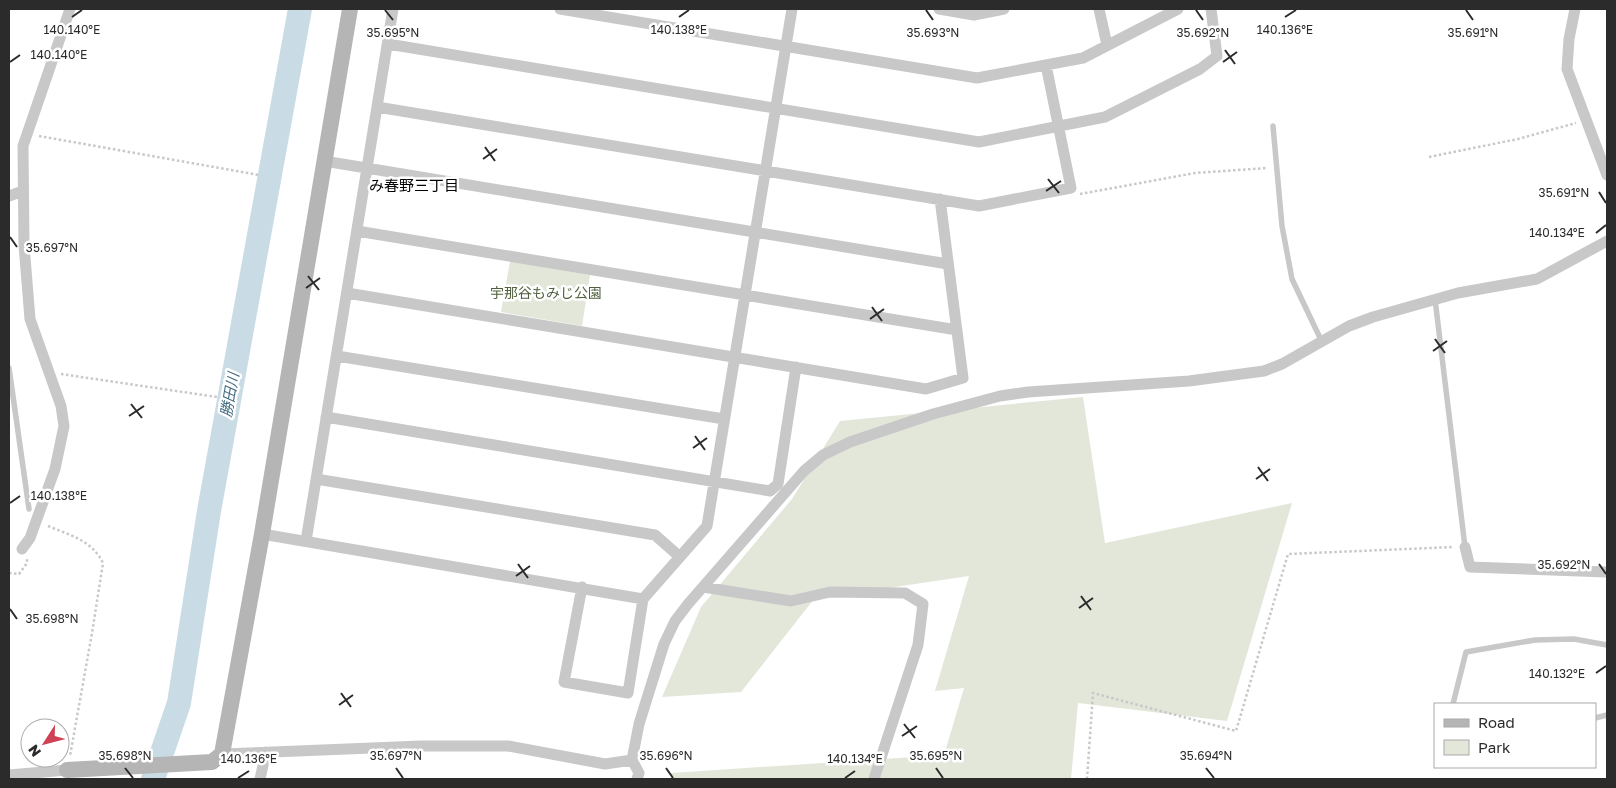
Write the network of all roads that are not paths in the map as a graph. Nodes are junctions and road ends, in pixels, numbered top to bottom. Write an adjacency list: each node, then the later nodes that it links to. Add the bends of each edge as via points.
1 (70, 9): 24 (street, via 23,146)
2 (350, 9): 20 (street)
3 (393, 9): 12 (street)
4 (560, 9): 14 (street)
5 (792, 9): 14 (street)
6 (940, 9): 7 (street, via 974,15)
7 (1004, 9)
8 (1099, 9): 13 (street)
9 (1178, 9): 13 (street)
10 (1211, 9): 18 (street, via 1217,56 1200,69 1105,117)
11 (1575, 9): 23 (street, via 1567,69)
12 (388, 44): 16 (street); 17 (street)
13 (1108, 45): 15 (street, via 1083,58)
14 (786, 46): 15 (street, via 977,78); 17 (street)
15 (1046, 65): 18 (street)
16 (377, 107): 21 (street); 22 (street)
17 (776, 108): 18 (street, via 979,142); 22 (street)
18 (1058, 126): 26 (street, via 1071,188 979,206)
19 (1272, 126): 35 (lane, via 1282,226 1292,279)
20 (324, 162): 21 (street); 46 (street)
21 (367, 168): 27 (street); 28 (street)
22 (765, 170): 26 (street); 28 (street)
23 (1607, 175)
24 (23, 190): 25 (street); 45 (street, via 30,319 61,406 64,426 55,469)
25 (9, 196)
26 (940, 199): 30 (street)
27 (357, 231): 31 (street); 32 (street)
28 (755, 233): 30 (street); 32 (street)
29 (1607, 241): 33 (street, via 1537,279)
30 (948, 264): 34 (street)
31 (346, 294): 36 (street); 37 (street)
32 (745, 295): 34 (street); 37 (street)
33 (1435, 299): 35 (street, via 1372,317); 48 (lane)
34 (957, 330): 38 (street, via 963,378 926,389)
35 (1322, 342): 53 (street, via 1264,371 1188,381 1000,396 850,442 823,455 804,471)
36 (336, 356): 40 (street); 41 (street)
37 (735, 357): 38 (street); 41 (street)
38 (796, 367): 43 (street, via 778,484 770,491)
39 (9, 368): 44 (lane)
40 (326, 417): 42 (street); 43 (street)
41 (724, 419): 43 (street)
42 (316, 479): 47 (street); 50 (street, via 655,535)
43 (714, 481): 50 (street, via 707,526)
44 (29, 509): 45 (street)
45 (36, 520): 49 (street)
46 (262, 534): 47 (street); 58 (street)
47 (306, 541): 52 (street)
48 (1465, 546): 51 (street, via 1470,568)
49 (22, 549)
50 (680, 557): 54 (street)
51 (1607, 572)
52 (582, 587): 54 (street); 54 (street, via 564,682 628,693)
53 (703, 587): 59 (street, via 675,621 664,644 639,724); 64 (street, via 791,600 830,592 905,593 923,604 918,646)
54 (643, 599)
55 (1607, 644): 56 (lane, via 1574,639 1534,640 1466,652)
56 (1453, 703)
57 (266, 752): 58 (street); 59 (street, via 508,746 605,764); 63 (street)
58 (222, 754): 60 (street, via 212,762)
59 (632, 760): 62 (street)
60 (67, 770): 61 (street)
61 (9, 775)
62 (641, 777)
63 (260, 779)
64 (874, 779)

